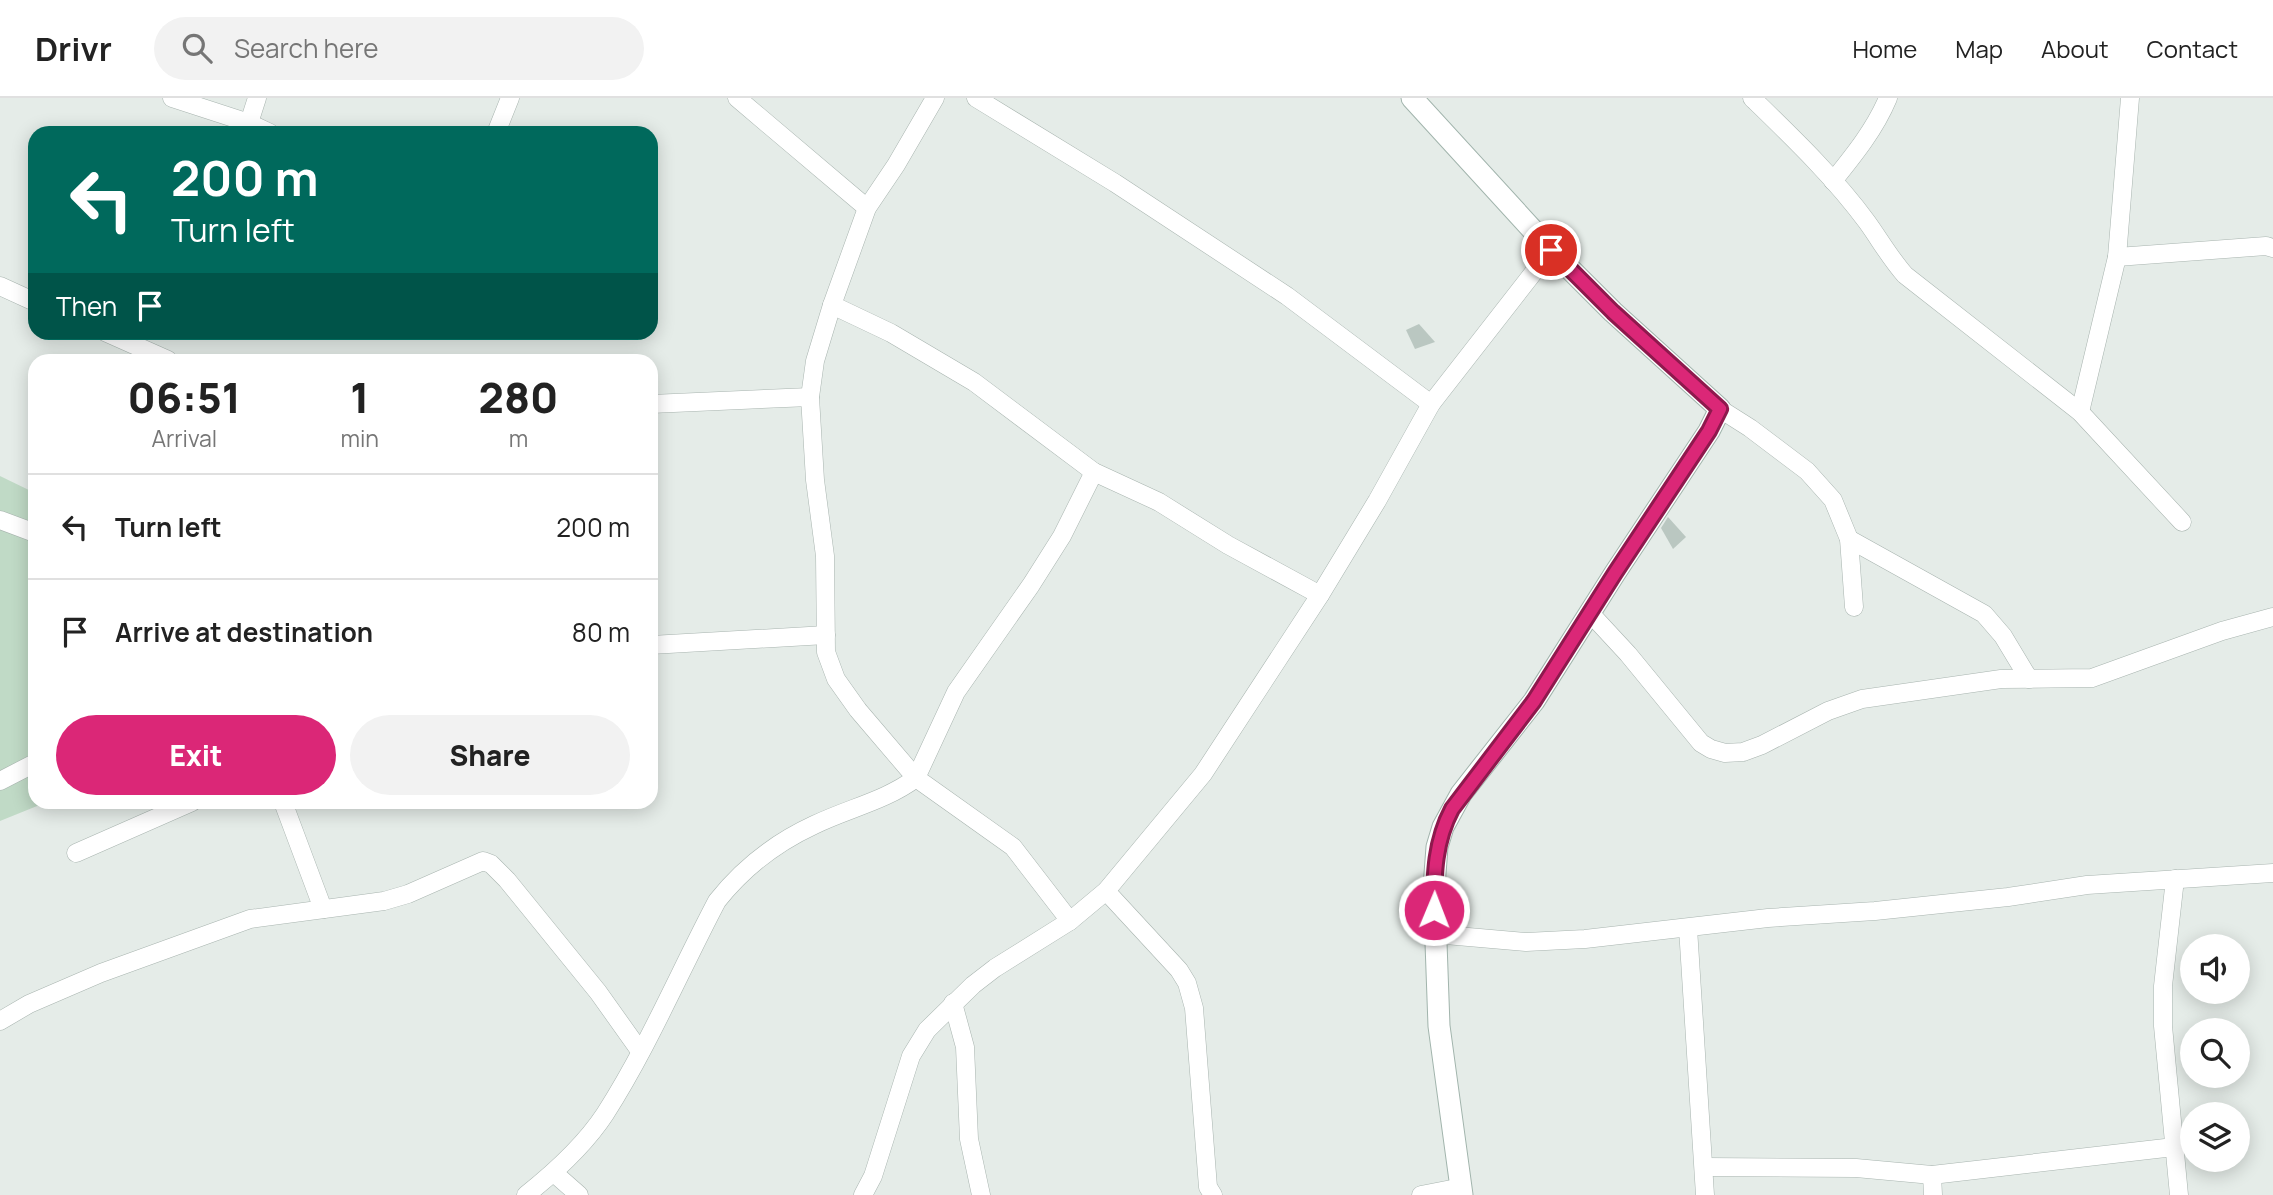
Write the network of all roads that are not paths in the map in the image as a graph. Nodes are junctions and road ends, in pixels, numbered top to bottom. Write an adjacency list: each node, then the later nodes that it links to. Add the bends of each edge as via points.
1 (172, 98): 11 (street)
2 (257, 98): 11 (street)
3 (510, 98): 13 (street)
4 (737, 98): 15 (street)
5 (935, 98): 15 (street)
6 (976, 98): 26 (street, via 1287,296)
7 (1412, 98): 17 (street)
8 (1752, 98): 14 (street)
9 (1888, 98): 14 (street, via 1861,147)
10 (2130, 98): 18 (street)
11 (248, 123): 12 (street)
12 (255, 126)
13 (499, 126)
14 (1833, 181): 28 (street, via 1905,275)
15 (867, 208): 21 (street)
16 (2273, 248): 18 (street)
17 (1551, 250): 26 (street); 27 (street)
18 (2117, 257): 28 (street)
19 (0, 286): 20 (street)
20 (28, 299)
21 (832, 305): 24 (street, via 815,361); 29 (street, via 891,333 974,382)
22 (123, 340): 23 (street)
23 (154, 354)
24 (810, 397): 25 (street); 38 (street, via 825,556)
25 (658, 404)
26 (1430, 404): 34 (street)
27 (1720, 409): 33 (street, via 1807,471 1833,500); 36 (street)
28 (2080, 412): 31 (street)
29 (1094, 472): 34 (street, via 1159,502); 42 (street, via 1062,536 956,692)
30 (0, 520): 32 (street)
31 (2182, 522)
32 (28, 530)
33 (1849, 538): 35 (street); 40 (street, via 1984,614)
34 (1320, 595): 49 (street, via 1203,774)
35 (1854, 607)
36 (1590, 613): 40 (street, via 1701,743 1725,753 1762,746 1828,711 1862,699); 53 (street, via 1534,701 1461,794 1443,827 1437,847)
37 (2273, 617): 40 (street, via 2092,678)
38 (826, 635): 39 (street); 42 (street, via 826,652 836,679)
39 (658, 645)
40 (2029, 679)
41 (28, 767): 43 (street)
42 (916, 778): 51 (street, via 1013,847); 56 (street, via 887,797 793,836 734,879 717,901)
43 (0, 781)
44 (175, 809): 46 (street)
45 (287, 809): 50 (street)
46 (76, 853)
47 (2273, 873): 48 (street)
48 (2175, 879): 52 (street); 57 (street, via 2163,986)
49 (1106, 891): 51 (street); 66 (street, via 1187,983 1195,1008 1208,1187)
50 (323, 909): 55 (street, via 250,919 101,973); 56 (street, via 384,901 472,864 491,864 598,992)
51 (1070, 921): 54 (street, via 995,968)
52 (1688, 928): 53 (street, via 1526,942); 58 (street)
53 (1434, 934): 61 (street, via 1439,1026)
54 (953, 1003): 64 (street, via 927,1030 911,1056); 65 (street, via 965,1047 969,1139)
55 (0, 1021)
56 (640, 1051): 59 (street, via 604,1116)
57 (2174, 1147): 60 (street); 70 (street)
58 (1704, 1167): 60 (street, via 1856,1168); 68 (street)
59 (554, 1173): 62 (street); 63 (street)
60 (1932, 1175): 69 (street)
61 (1462, 1191): 67 (street)
62 (526, 1195)
63 (579, 1195)
64 (863, 1195)
65 (981, 1195)
66 (1213, 1195)
67 (1421, 1195)
68 (1705, 1195)
69 (1933, 1195)
70 (2179, 1195)

